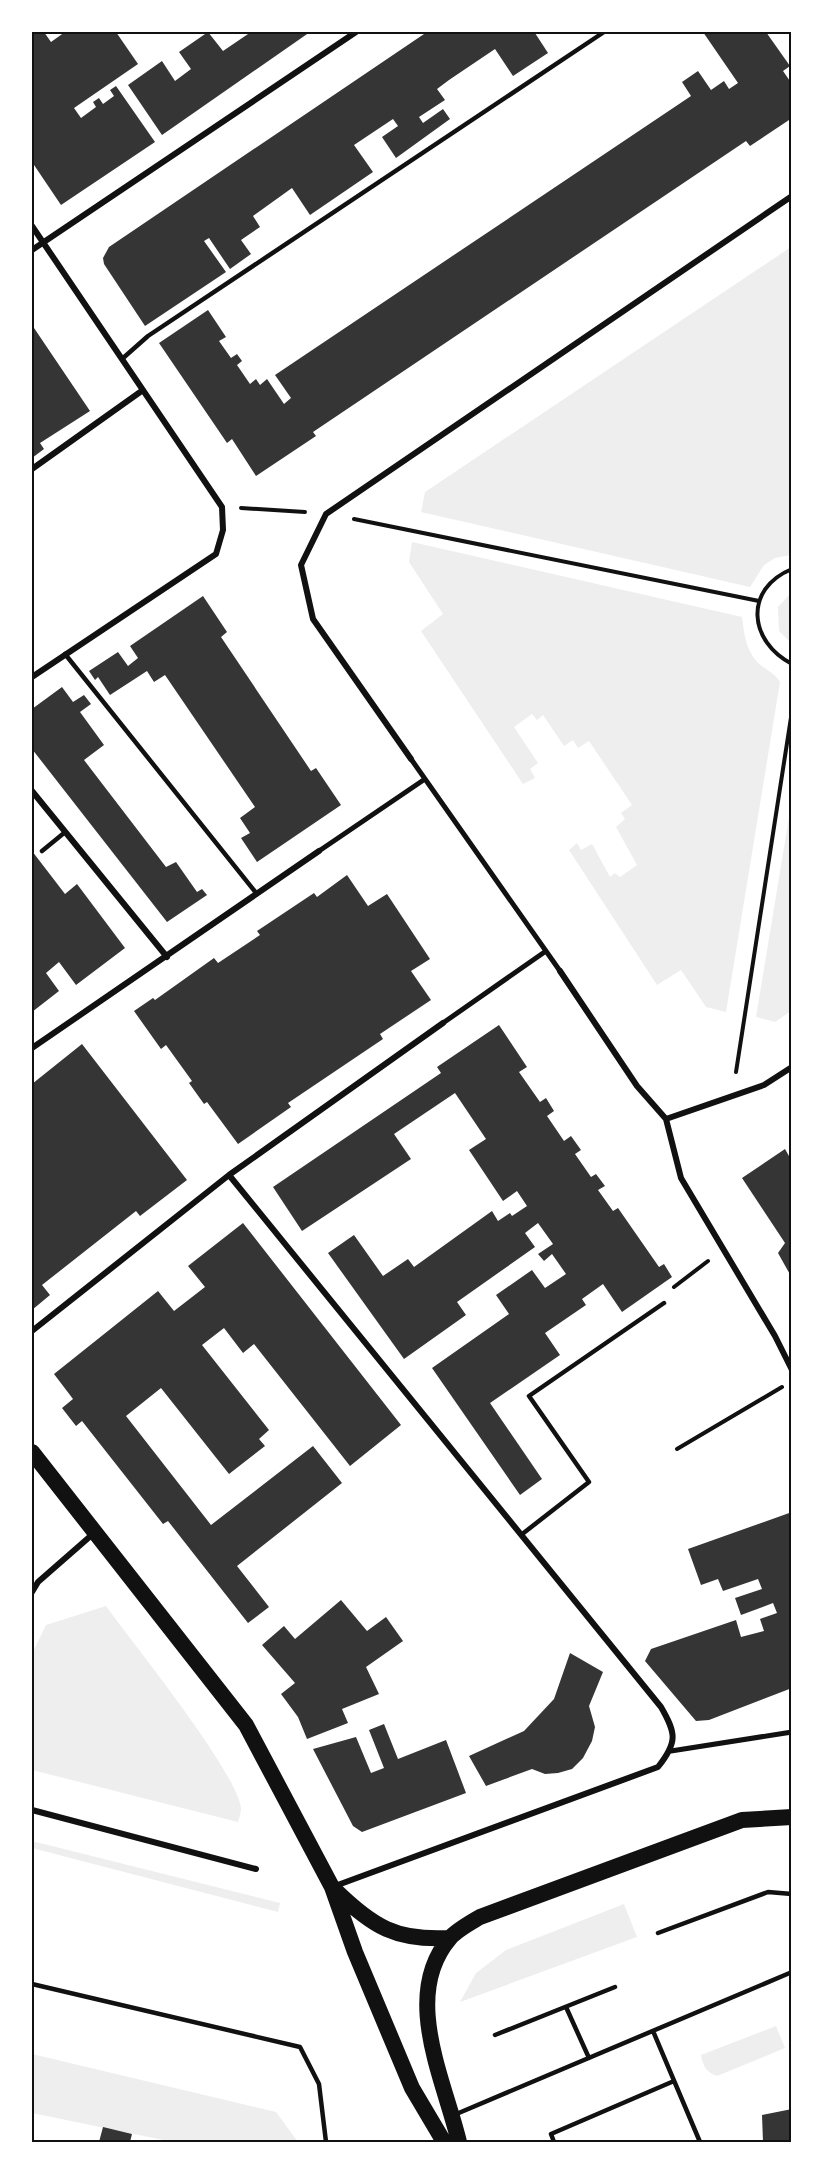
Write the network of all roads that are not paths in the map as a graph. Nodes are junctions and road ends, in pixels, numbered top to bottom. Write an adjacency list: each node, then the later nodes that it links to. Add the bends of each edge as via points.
1 (356, 32): 5 (street)
2 (604, 32): 7 (lane, via 148,336)
3 (792, 196): 12 (street, via 326,514 301,565 313,620)
4 (32, 226): 5 (street)
5 (42, 242): 6 (street); 7 (street)
6 (32, 250)
7 (122, 359): 8 (street)
8 (143, 390): 9 (street); 10 (street, via 222,507 223,530 216,554)
9 (32, 469)
10 (65, 654): 11 (street); 18 (lane)
11 (32, 676)
12 (411, 759): 13 (street)
13 (425, 779): 17 (street); 19 (street)
14 (32, 791): 15 (street)
15 (64, 833): 16 (lane); 20 (street)
16 (42, 851)
17 (319, 851): 18 (street)
18 (257, 894): 20 (street)
19 (546, 951): 21 (street); 22 (street)
20 (167, 957): 23 (street)
21 (560, 971): 25 (street, via 637,1086)
22 (443, 1023): 26 (street)
23 (32, 1048)
24 (792, 1067): 25 (street, via 764,1085)
25 (666, 1119): 29 (street, via 681,1178)
26 (229, 1175): 28 (street); 32 (street)
27 (664, 1303): 32 (lane, via 529,1396 589,1482)
28 (32, 1331)
29 (791, 1365)
30 (32, 1452): 31 (highway)
31 (94, 1533): 33 (street, via 38,1581); 39 (highway, via 246,1725)
32 (521, 1535): 35 (street, via 661,1707 674,1729)
33 (32, 1592)
34 (792, 1732): 35 (street)
35 (671, 1751): 39 (street, via 658,1767)
36 (32, 1810): 38 (street)
37 (792, 1817): 42 (highway, via 742,1820 700,1833 480,1917)
38 (256, 1869)
39 (332, 1887): 42 (highway, via 363,1917 388,1930 419,1939); 53 (highway, via 412,2088)
40 (792, 1894): 41 (lane, via 768,1892)
41 (658, 1933)
42 (450, 1938): 51 (highway, via 434,1963 425,1993 431,2043)
43 (792, 1972): 47 (lane)
44 (32, 1983): 52 (lane, via 300,2046 319,2084)
45 (615, 1987): 46 (lane)
46 (566, 2007): 48 (lane); 49 (lane)
47 (653, 2031): 49 (lane); 50 (lane)
48 (495, 2035)
49 (589, 2058): 51 (lane)
50 (674, 2081): 55 (lane, via 550,2134); 56 (lane)
51 (452, 2116): 54 (highway)
52 (326, 2142)
53 (444, 2142)
54 (459, 2142)
55 (554, 2142)
56 (700, 2142)

